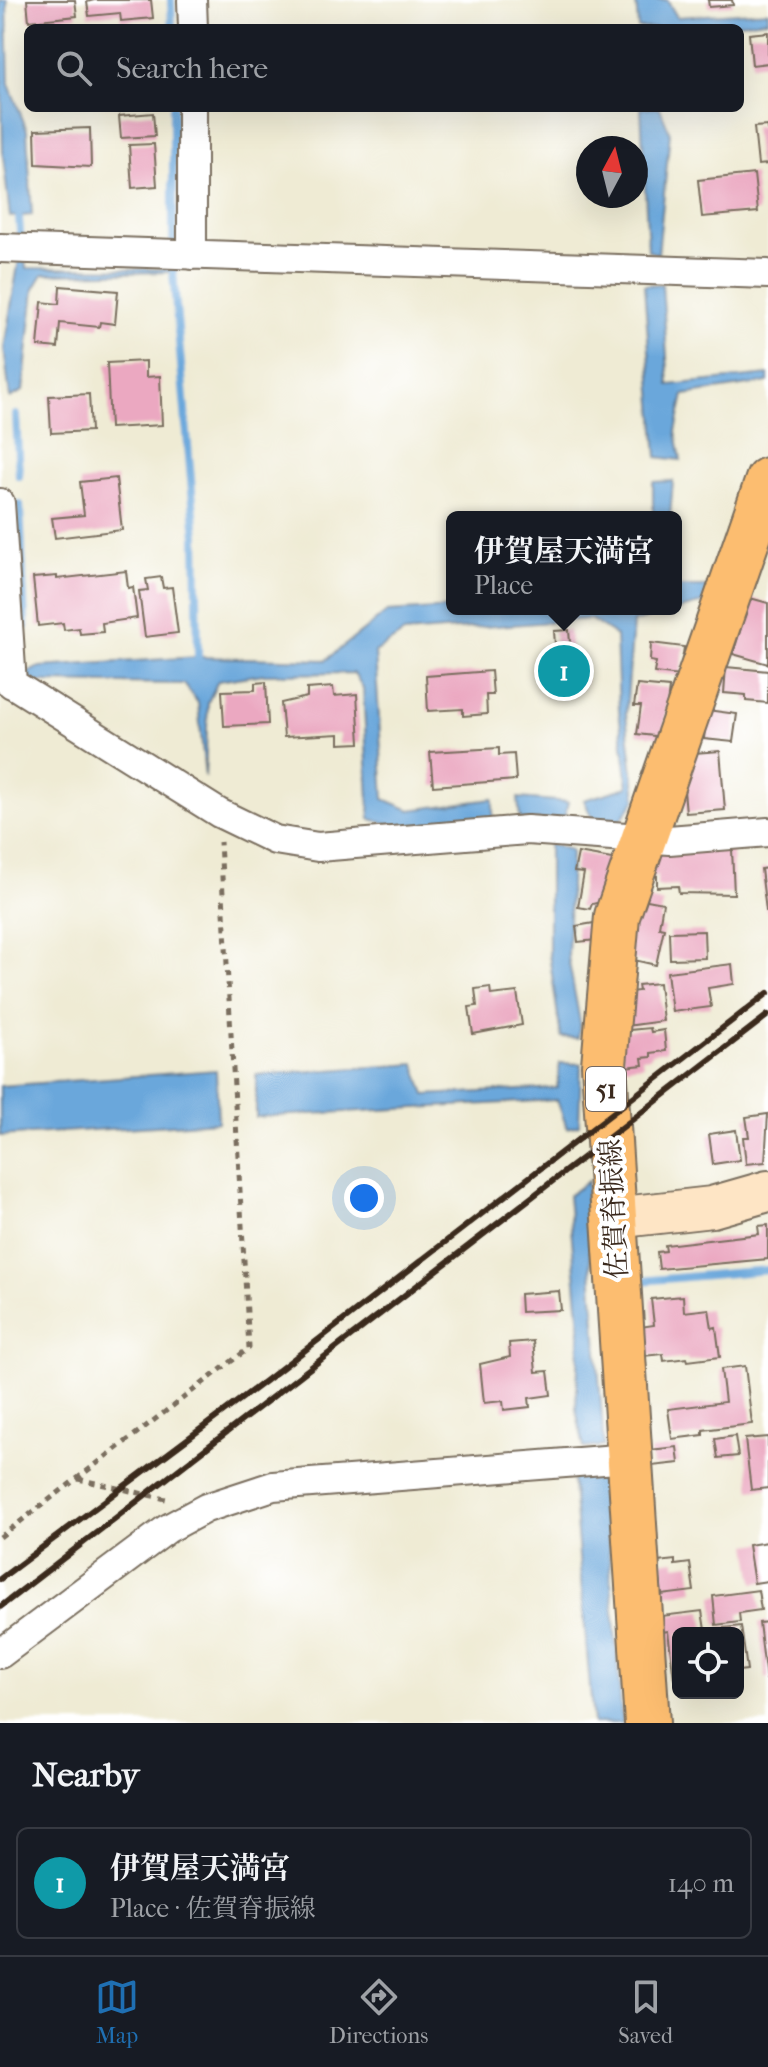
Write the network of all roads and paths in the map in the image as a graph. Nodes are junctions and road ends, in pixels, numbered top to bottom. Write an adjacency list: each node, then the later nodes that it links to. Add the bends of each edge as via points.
1 (192, 0): 2 (street)
2 (193, 24)
3 (192, 112): 5 (street)
4 (0, 248): 5 (street)
5 (192, 255): 6 (street)
6 (768, 274)
7 (768, 480): 12 (main road, 佐賀脊振線 / 51)
8 (0, 503): 9 (street)
9 (6, 680): 10 (street)
10 (219, 813): 12 (street, via 275,840 318,847 527,830); 16 (path, via 249,1348)
11 (768, 832): 12 (street, via 669,840)
12 (642, 837): 14 (main road, 佐賀脊振線 / 51, via 617,916 608,1003 604,1065)
13 (768, 1191): 14 (main road, via 712,1207)
14 (614, 1218): 15 (main road, 佐賀脊振線 / 51)
15 (629, 1458): 19 (street, via 273,1486 206,1508 167,1529); 20 (main road, 佐賀脊振線 / 51)
16 (77, 1479): 17 (path); 18 (path)
17 (180, 1499)
18 (0, 1537)
19 (0, 1654)
20 (647, 1723)

